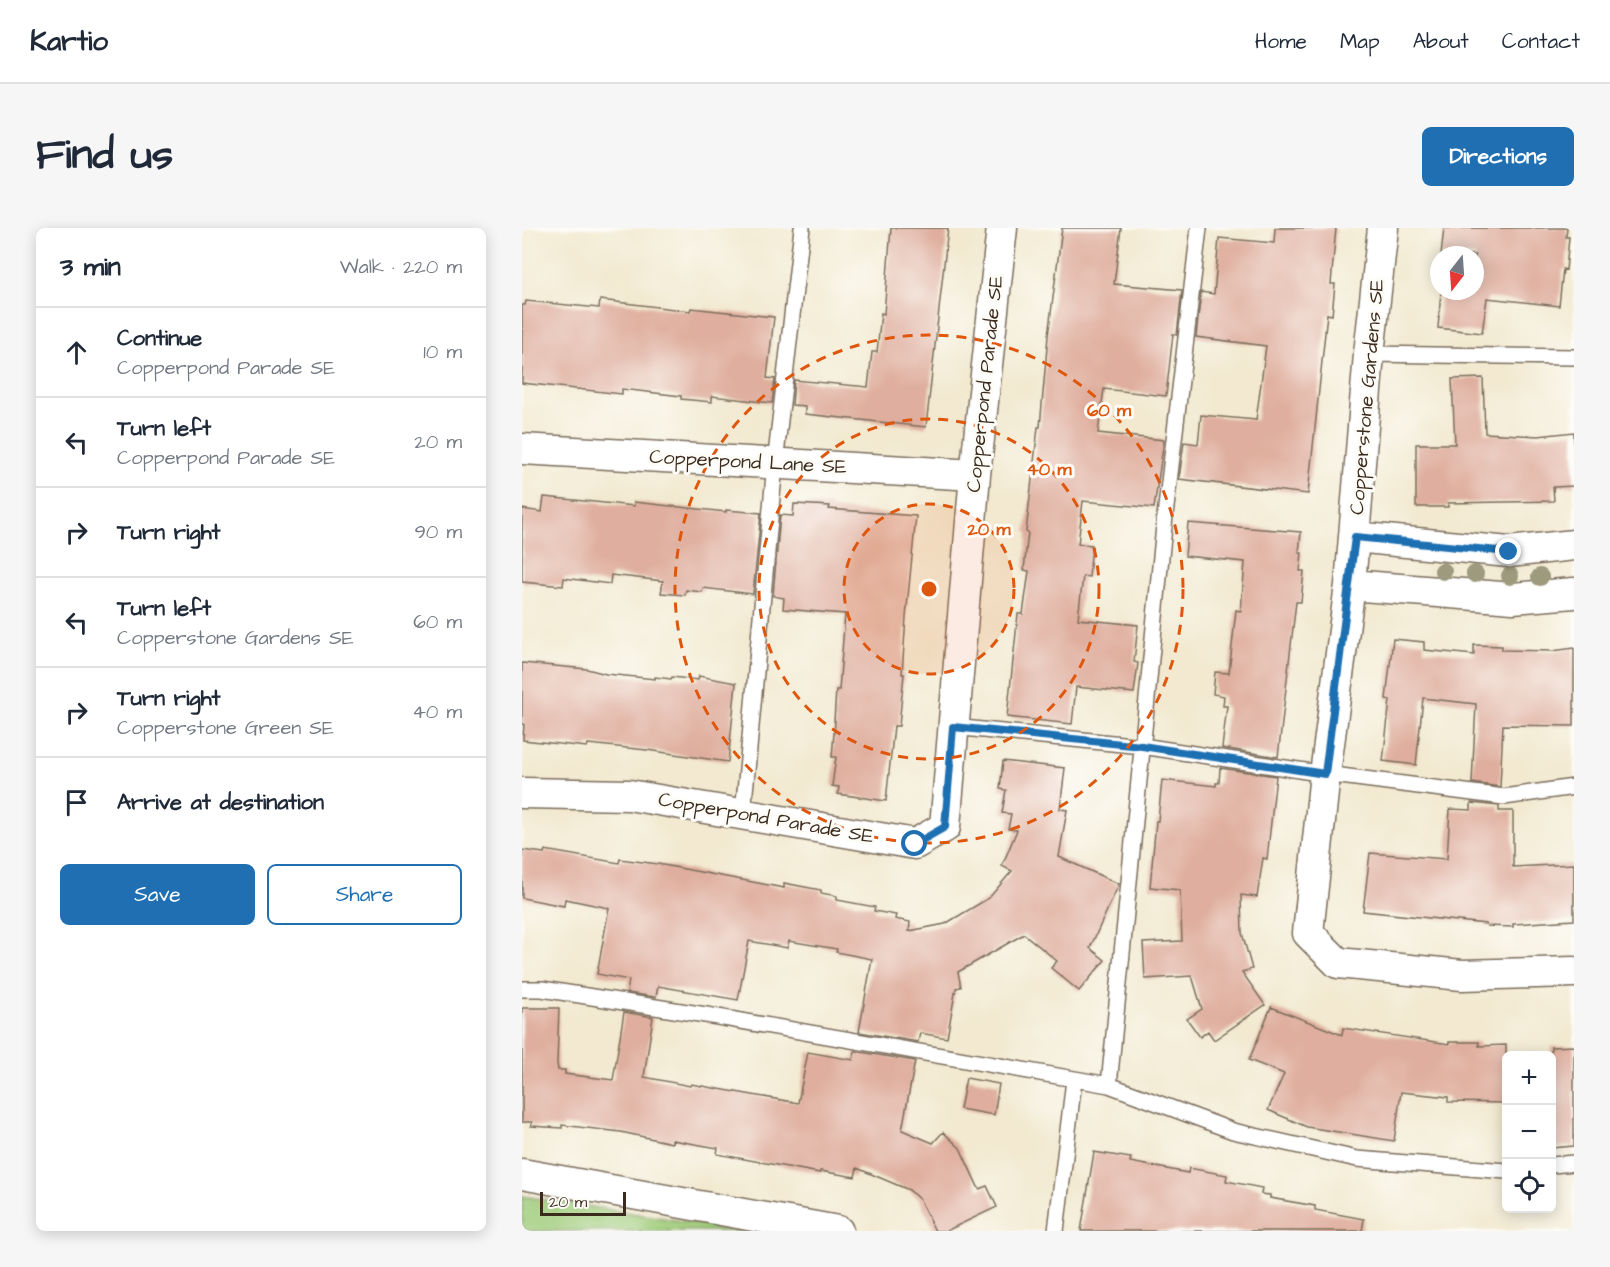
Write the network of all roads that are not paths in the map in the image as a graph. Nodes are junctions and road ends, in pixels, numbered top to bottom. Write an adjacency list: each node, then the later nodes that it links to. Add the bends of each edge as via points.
1 (802, 228): 8 (lane)
2 (1002, 228): 9 (street, Copperpond Parade SE)
3 (1199, 228): 15 (lane)
4 (1383, 228): 5 (street, Copperstone Gardens SE)
5 (1369, 354): 6 (lane); 10 (street, Copperstone Gardens SE)
6 (1574, 357)
7 (522, 449): 8 (street, Copperpond Lane SE)
8 (775, 464): 9 (street, Copperpond Lane SE); 19 (lane)
9 (975, 476): 14 (street, Copperpond Parade SE)
10 (1355, 537): 11 (street, via 1509,552); 12 (street, Copperstone Gardens SE)
11 (1574, 545)
12 (1350, 585): 13 (street, via 1513,598); 16 (street, Copperstone Gardens SE)
13 (1574, 593)
14 (953, 727): 15 (lane); 19 (street, Copperpond Parade SE, via 945,827 915,844)
15 (1142, 746): 16 (lane); 23 (lane)
16 (1325, 774): 17 (lane, via 1504,797); 20 (street, Copperstone Gardens SE, via 1308,933 1338,963 1462,975)
17 (1574, 787)
18 (522, 793): 19 (street, Copperpond Parade SE, via 629,795)
19 (743, 814)
20 (1574, 972)
21 (522, 989): 22 (lane, via 712,1016)
22 (1074, 1080): 23 (lane); 29 (lane)
23 (1109, 1085): 26 (lane, via 1233,1131 1357,1159)
24 (1574, 1163): 25 (lane)
25 (1556, 1165)
26 (1502, 1171)
27 (522, 1174): 28 (street)
28 (838, 1231)
29 (1056, 1231)

